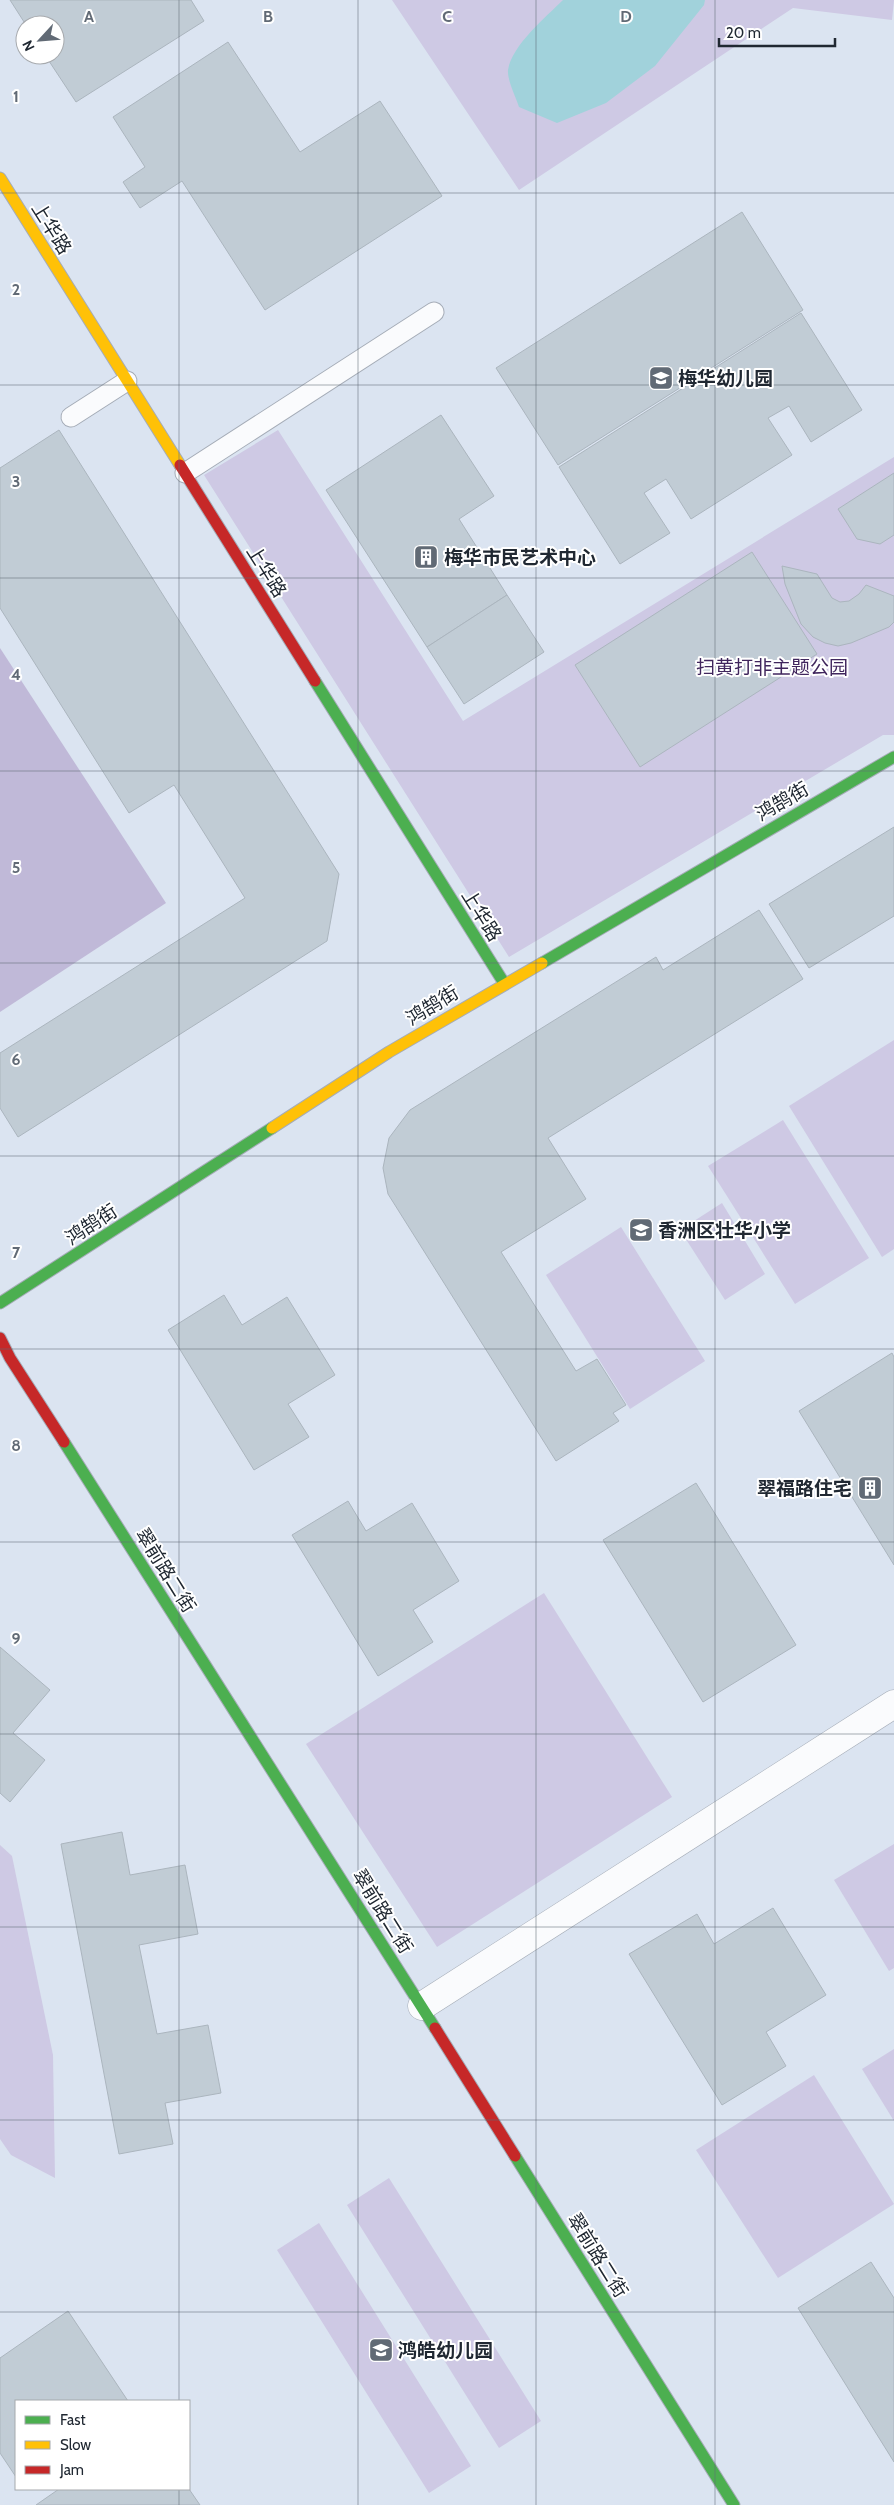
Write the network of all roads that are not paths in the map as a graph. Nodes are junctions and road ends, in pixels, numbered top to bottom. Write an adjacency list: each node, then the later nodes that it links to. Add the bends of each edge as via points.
1 (0, 178): 3 (street, 上华路)
2 (434, 312): 5 (lane)
3 (127, 381): 4 (lane); 5 (street, 上华路)
4 (71, 417)
5 (185, 472): 7 (street, 上华路)
6 (894, 757): 7 (street, 鸿鹄街)
7 (504, 983): 8 (street, 鸿鹄街, via 389,1052)
8 (0, 1302)
9 (0, 1338): 11 (street, 翠前路二街)
10 (894, 1704): 11 (street)
11 (422, 2006): 12 (street, 翠前路二街)
12 (734, 2505)

